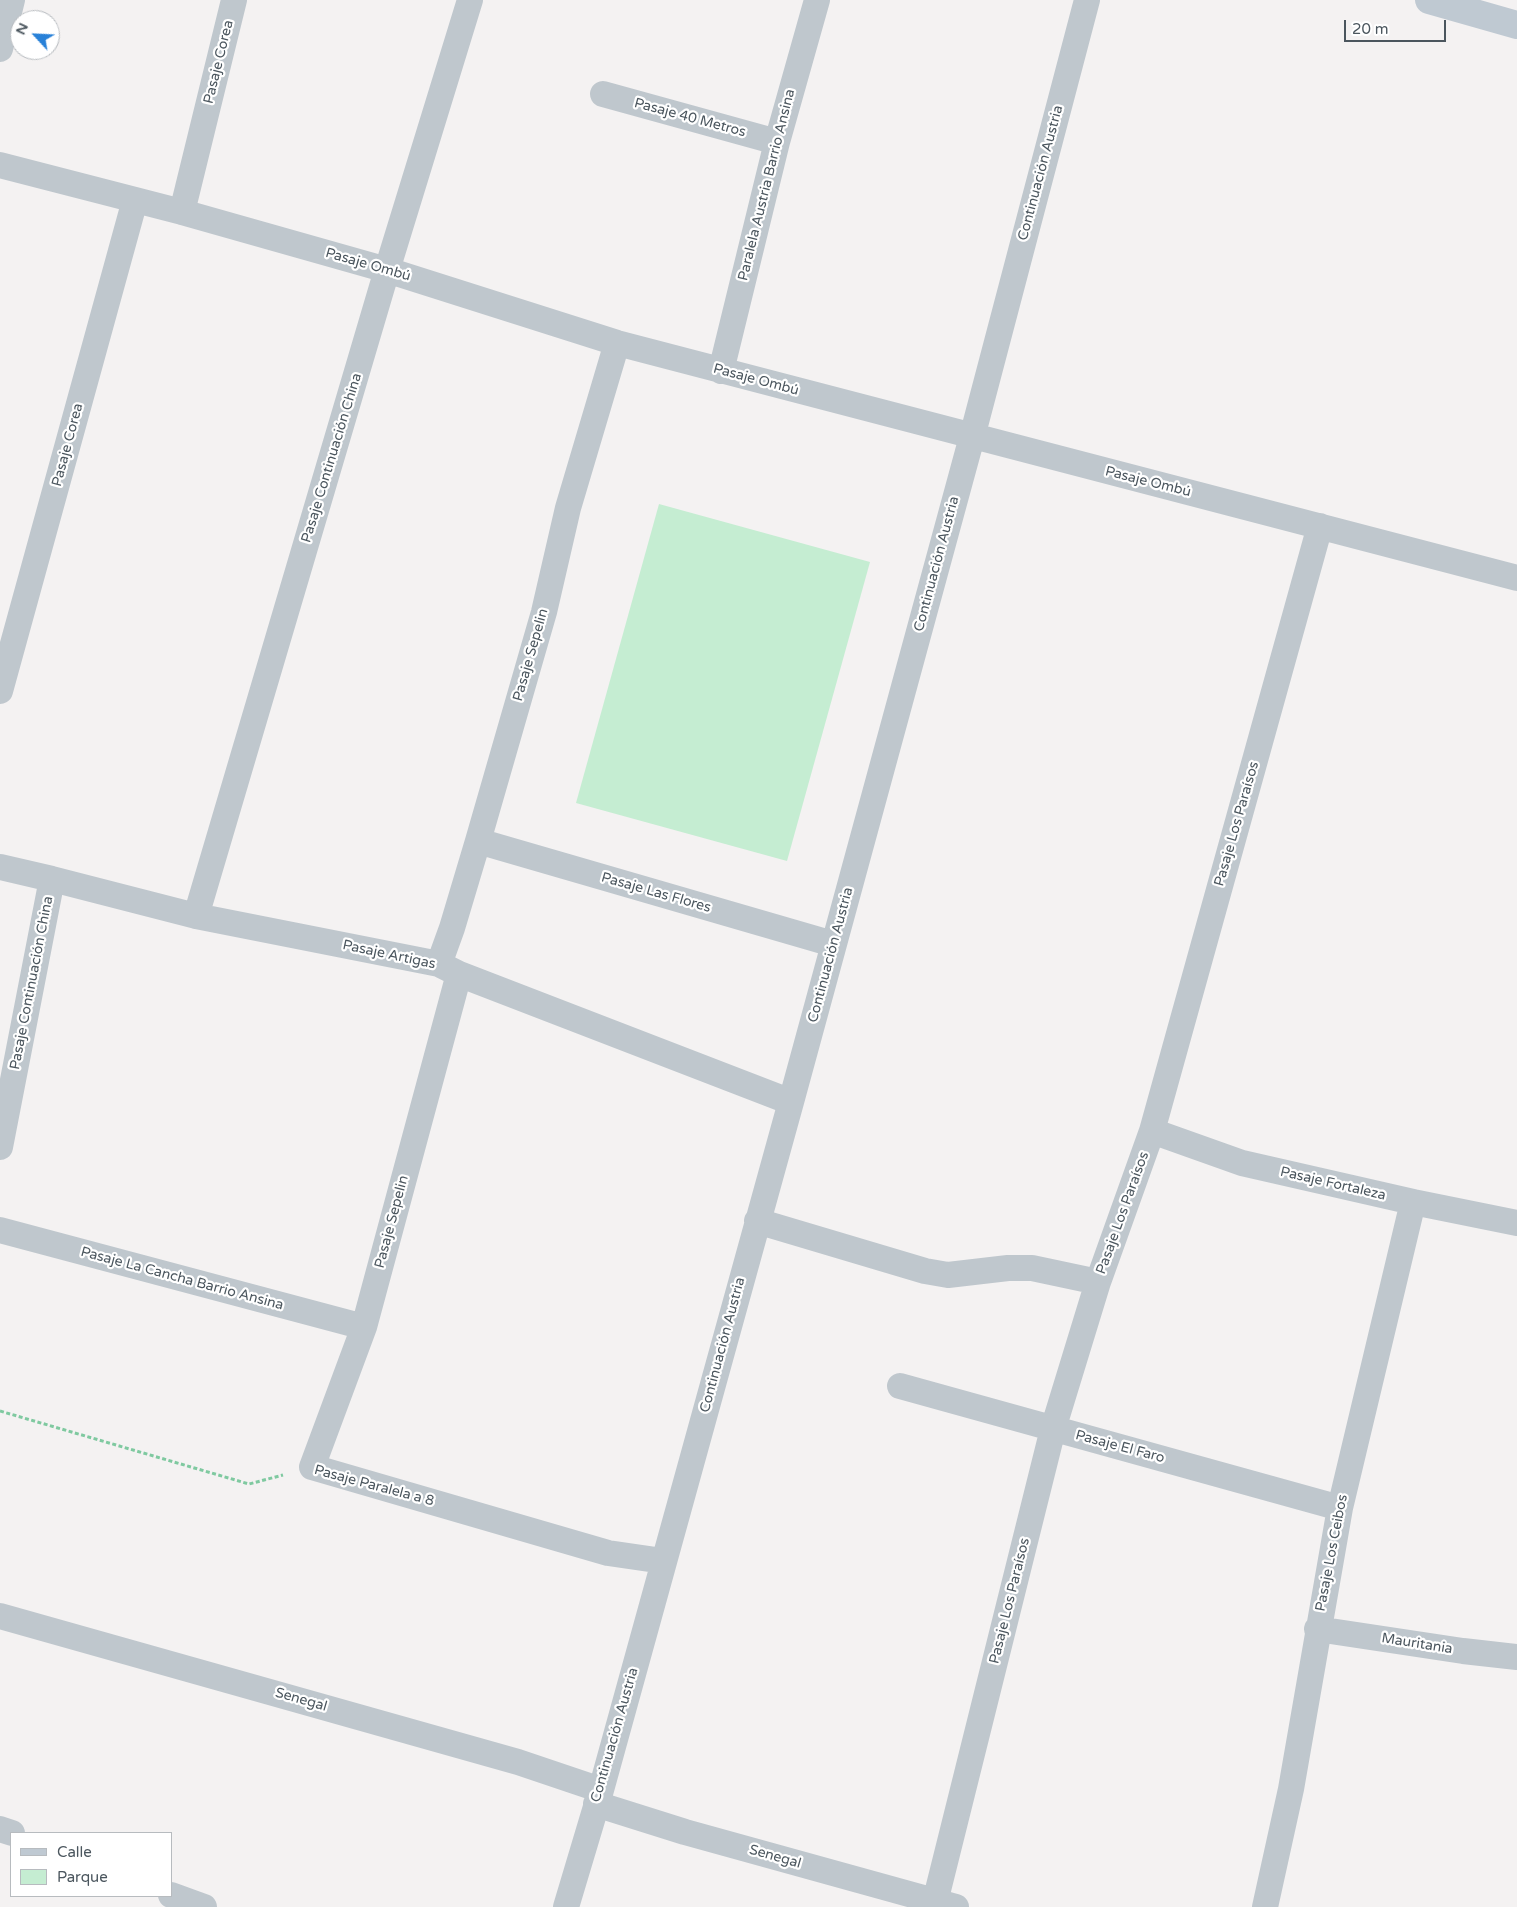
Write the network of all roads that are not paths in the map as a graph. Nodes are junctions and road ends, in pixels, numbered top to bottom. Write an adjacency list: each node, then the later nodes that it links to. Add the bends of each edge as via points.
1 (12, 0): 8 (street)
2 (234, 0): 13 (street, Pasaje Corea)
3 (470, 0): 14 (street, Pasaje Continuación China)
4 (817, 0): 10 (street, Paralela Austria Barrio Ansina)
5 (1087, 0): 17 (street, Continuación Austria)
6 (1429, 0): 7 (street)
7 (1517, 25)
8 (0, 49)
9 (602, 94): 10 (street, Pasaje 40 Metros)
10 (777, 142): 16 (street, Paralela Austria Barrio Ansina)
11 (0, 165): 12 (street, Pasaje Ombú)
12 (135, 200): 13 (street, Pasaje Ombú); 20 (street, Pasaje Corea)
13 (182, 212): 14 (street, Pasaje Ombú)
14 (387, 270): 15 (street, Pasaje Ombú); 24 (street, Pasaje Continuación China)
15 (617, 343): 16 (street, Pasaje Ombú); 21 (street, Pasaje Sepelin, via 568,508 544,612)
16 (721, 371): 17 (street, Pasaje Ombú)
17 (972, 437): 18 (street, Pasaje Ombú); 25 (street, Continuación Austria)
18 (1320, 526): 19 (street, Pasaje Ombú); 28 (street, Pasaje Los Paraísos)
19 (1517, 578)
20 (0, 691)
21 (478, 841): 25 (street, Pasaje Las Flores); 26 (street, Pasaje Sepelin, via 452,928)
22 (0, 867): 23 (street, Pasaje Artigas)
23 (52, 879): 24 (street, Pasaje Artigas); 29 (street, Pasaje Continuación China)
24 (196, 916): 26 (street, Pasaje Artigas)
25 (833, 944): 27 (street, Continuación Austria)
26 (449, 969): 27 (street, Pasaje Artigas); 35 (street, Pasaje Sepelin)
27 (791, 1102): 31 (street, Continuación Austria)
28 (1152, 1131): 30 (street, Pasaje Fortaleza, via 1242,1163); 34 (street, Pasaje Los Paraísos)
29 (0, 1147)
30 (1413, 1202): 32 (street, Pasaje Fortaleza); 39 (street, Pasaje Los Ceibos)
31 (757, 1221): 34 (street, via 925,1271 948,1275 1032,1268); 40 (street, Continuación Austria)
32 (1517, 1223)
33 (0, 1230): 35 (street, Pasaje La Cancha Barrio Ansina)
34 (1098, 1282): 37 (street, Pasaje Los Paraísos)
35 (364, 1327): 38 (street, Pasaje Sepelin)
36 (900, 1386): 37 (street, Pasaje El Faro)
37 (1053, 1429): 39 (street, Pasaje El Faro); 45 (street, Pasaje Los Paraísos)
38 (312, 1467): 40 (street, Pasaje Paralela a 8, via 608,1553)
39 (1340, 1508): 42 (street, Pasaje Los Ceibos)
40 (663, 1561): 44 (street, Continuación Austria)
41 (0, 1616): 44 (street, Senegal, via 518,1762)
42 (1317, 1629): 43 (street, Mauritania); 47 (street, Pasaje Los Ceibos, via 1291,1790)
43 (1517, 1657)
44 (598, 1797): 45 (street, Senegal, via 685,1832); 46 (street, Continuación Austria)
45 (946, 1904)
46 (566, 1907)
47 (1265, 1907)

